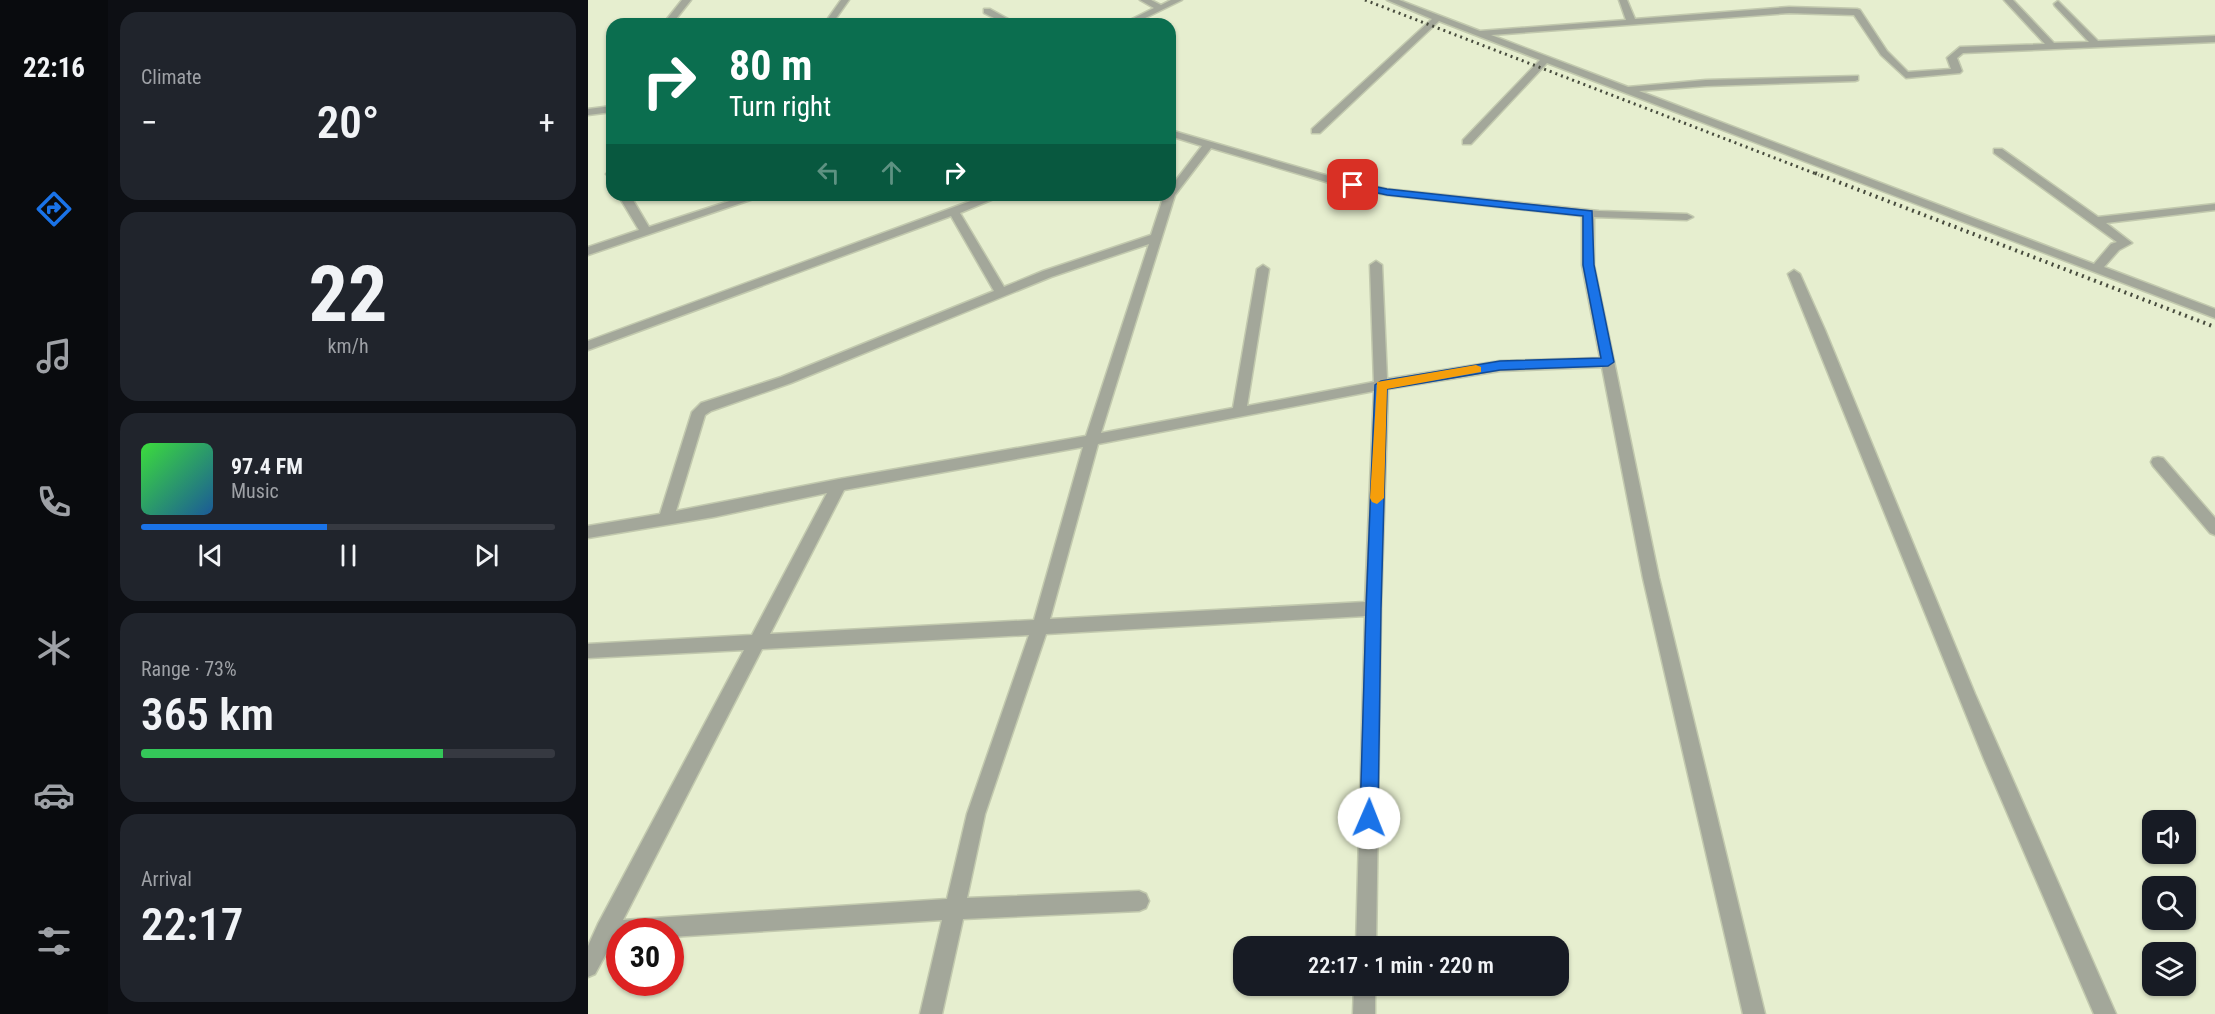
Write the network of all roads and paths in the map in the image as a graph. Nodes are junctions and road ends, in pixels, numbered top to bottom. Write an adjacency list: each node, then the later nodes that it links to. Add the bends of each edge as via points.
1 (687, 0): 13 (street)
2 (844, 0): 14 (street)
3 (1144, 0): 10 (street)
4 (1178, 0): 10 (street)
5 (1623, 0): 18 (street)
6 (1784, 0): 11 (street)
7 (2008, 0): 22 (street)
8 (1400, 1): 17 (street)
9 (2058, 4): 21 (street)
10 (1161, 8): 16 (street)
11 (1789, 10): 18 (street); 22 (street, via 1857,12 1884,53 1906,75 1957,71 1952,58 1960,50)
12 (987, 11): 15 (street)
13 (673, 18)
14 (832, 18)
15 (1001, 18)
16 (1139, 18)
17 (1438, 18): 19 (street); 28 (street)
18 (1631, 21): 19 (street)
19 (1479, 33): 23 (street)
20 (2215, 39): 21 (street)
21 (2096, 44): 22 (street)
22 (2053, 47)
23 (1546, 59): 25 (street); 30 (street)
24 (1855, 78): 25 (street)
25 (1626, 89): 47 (street)
26 (606, 110): 27 (street)
27 (588, 112)
28 (1316, 131)
29 (1176, 134): 31 (street)
30 (1467, 142)
31 (1210, 143): 33 (street); 40 (street, via 1337,182 1387,192)
32 (1998, 151): 42 (street)
33 (1176, 187)
34 (628, 201): 43 (street)
35 (741, 201): 43 (street)
36 (979, 201): 39 (street)
37 (1168, 201): 44 (street)
38 (2215, 207): 42 (street)
39 (953, 210): 50 (street); 52 (street)
40 (1588, 213): 41 (street); 53 (street, via 1588,265)
41 (1687, 217)
42 (2095, 221): 47 (street, via 2126,243 2115,247)
43 (646, 232): 45 (street)
44 (1157, 237): 50 (street); 56 (street)
45 (588, 251)
46 (1376, 265): 54 (street)
47 (2097, 268): 51 (street)
48 (1263, 269): 55 (street)
49 (1794, 274): 75 (street)
50 (1001, 293): 59 (street, via 699,412)
51 (2215, 314)
52 (588, 346)
53 (1608, 362): 54 (street, via 1500,366); 74 (street, via 1651,578)
54 (1381, 385): 55 (street); 62 (street)
55 (1239, 412): 56 (street)
56 (1092, 440): 58 (street); 63 (street)
57 (2158, 462): 60 (street)
58 (838, 485): 59 (street); 64 (street)
59 (666, 519): 61 (street)
60 (2215, 529)
61 (588, 532)
62 (1373, 609): 63 (street); 69 (street)
63 (1040, 627): 64 (street); 67 (street, via 976,814)
64 (758, 642): 65 (street); 68 (street)
65 (588, 651)
66 (1139, 901): 67 (street)
67 (955, 909): 68 (street); 72 (street)
68 (605, 931): 70 (street)
69 (1366, 936)
70 (588, 967)
71 (1365, 996): 73 (street)
72 (931, 1014)
73 (1364, 1014)
74 (1754, 1014)
75 (2104, 1014)

